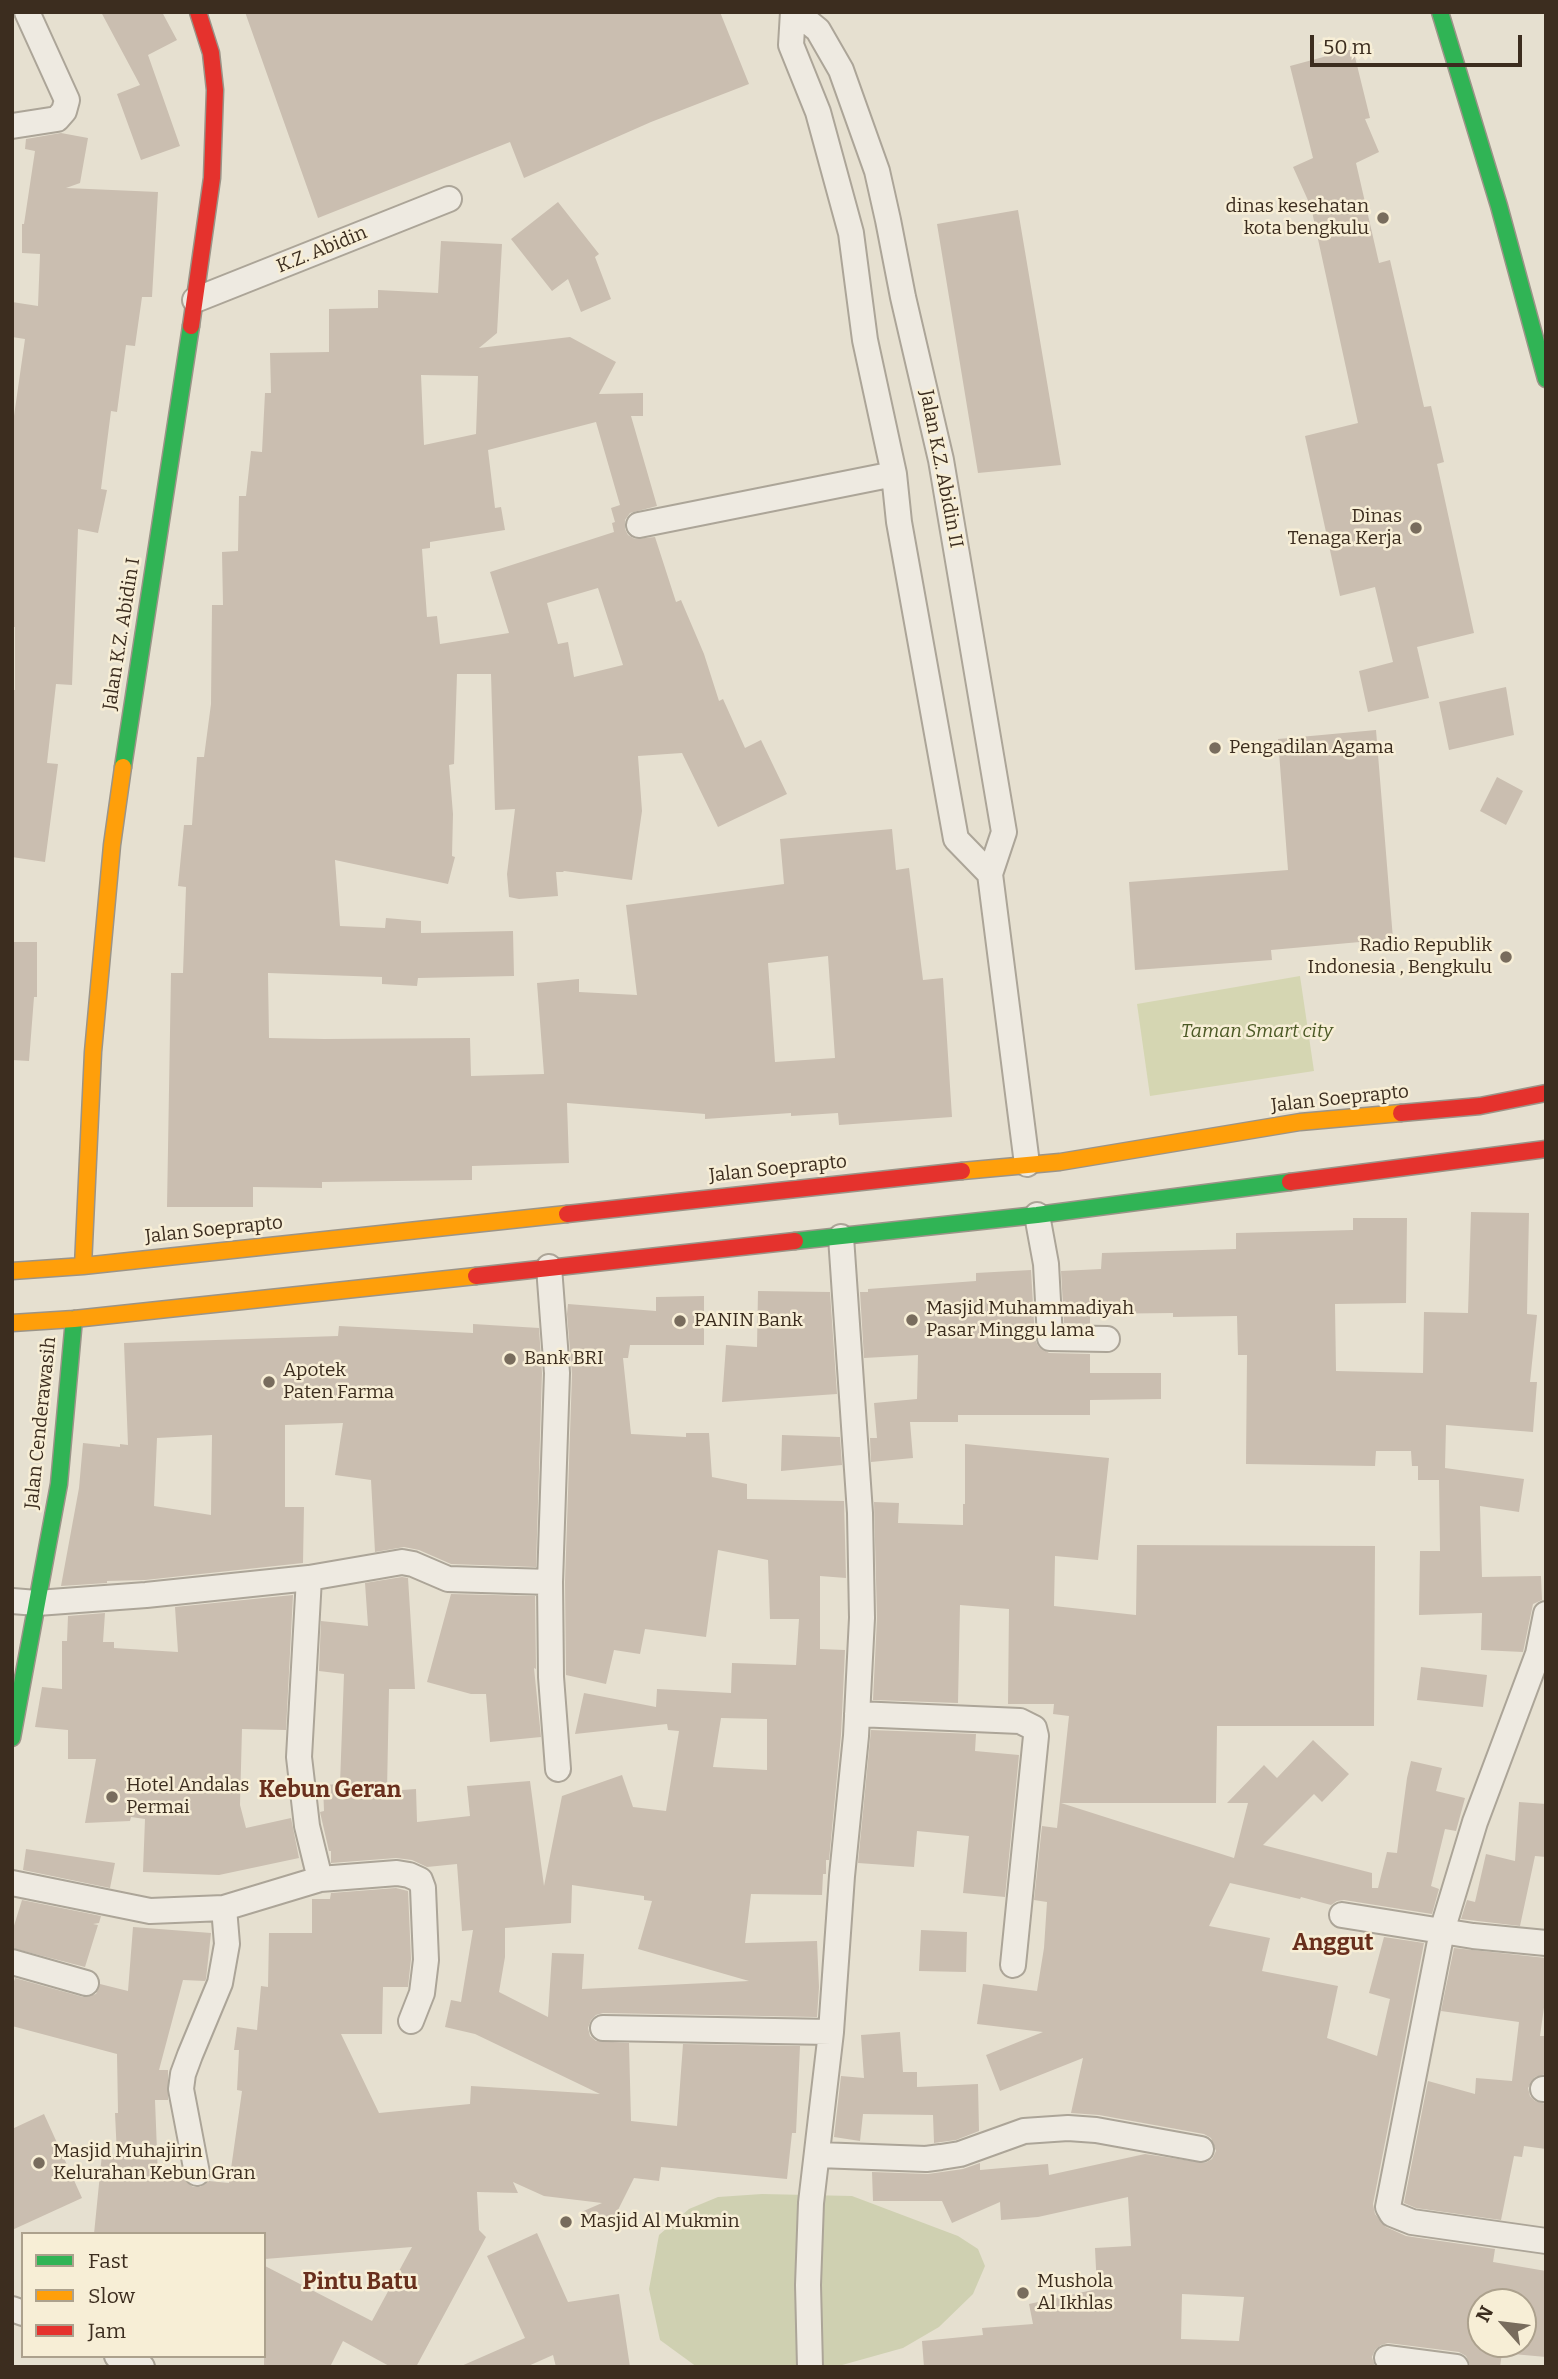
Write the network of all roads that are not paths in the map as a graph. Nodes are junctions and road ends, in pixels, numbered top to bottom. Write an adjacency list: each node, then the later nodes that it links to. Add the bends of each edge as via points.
1 (27, 12): 5 (street, via 65,93 66,106 54,120)
2 (198, 12): 7 (main road, Jalan K.Z. Abidin I, via 211,52 215,90 212,178)
3 (795, 12): 9 (street, via 791,45 818,112 851,233 865,340); 11 (street, Jalan K.Z. Abidin II, via 818,30 841,70 877,171 942,460 1004,832)
4 (1440, 12): 8 (main road)
5 (12, 126)
6 (449, 199): 7 (street, K.Z. Abidin)
7 (195, 300): 17 (main road, Jalan K.Z. Abidin I, via 112,845 93,1052)
8 (1546, 379)
9 (894, 474): 10 (street); 11 (street, via 956,839)
10 (639, 524)
11 (990, 874): 14 (street)
12 (1546, 1093): 14 (main road, Jalan Soeprapto, via 1480,1106 1300,1122)
13 (1546, 1149): 15 (main road)
14 (1027, 1164): 17 (main road, Jalan Soeprapto)
15 (1037, 1215): 16 (main road); 22 (street, via 1046,1264 1050,1338)
16 (842, 1237): 18 (main road); 27 (street, via 860,1513 862,1618)
17 (83, 1266): 19 (main road, Jalan Soeprapto)
18 (549, 1268): 20 (main road); 24 (street, via 557,1373)
19 (12, 1271)
20 (74, 1319): 21 (main road); 25 (main road, Jalan Cenderawasih, via 59,1484)
21 (12, 1323)
22 (1107, 1339)
23 (309, 1578): 24 (street, via 402,1562 448,1579); 25 (street, via 110,1599); 30 (street, via 299,1757 307,1826)
24 (550, 1582): 29 (street)
25 (24, 1602): 28 (main road, Jalan Cenderawasih)
26 (1546, 1614): 34 (street, via 1538,1654 1475,1822)
27 (857, 1714): 37 (street, via 1020,1721 1034,1728); 41 (street)
28 (12, 1738)
29 (558, 1769)
30 (320, 1879): 32 (street); 39 (street, via 397,1873 422,1884 426,1960 422,1993)
31 (12, 1882): 32 (street, via 150,1911)
32 (224, 1908): 44 (street, via 227,1944 220,1983 181,2089)
33 (1342, 1915): 34 (street)
34 (1442, 1931): 35 (street); 45 (street, via 1388,2207 1392,2214 1412,2222)
35 (1546, 1943)
36 (12, 1962): 38 (street)
37 (1013, 1965)
38 (86, 1983)
39 (411, 2021)
40 (603, 2028): 41 (street)
41 (831, 2032): 43 (street)
42 (1201, 2149): 43 (street, via 1068,2128 1024,2131 941,2158)
43 (818, 2155): 49 (street, via 810,2233)
44 (197, 2173)
45 (1546, 2241)
46 (122, 2358): 48 (street)
47 (1387, 2358): 50 (street)
48 (142, 2367)
49 (810, 2367)
50 (1456, 2367)

